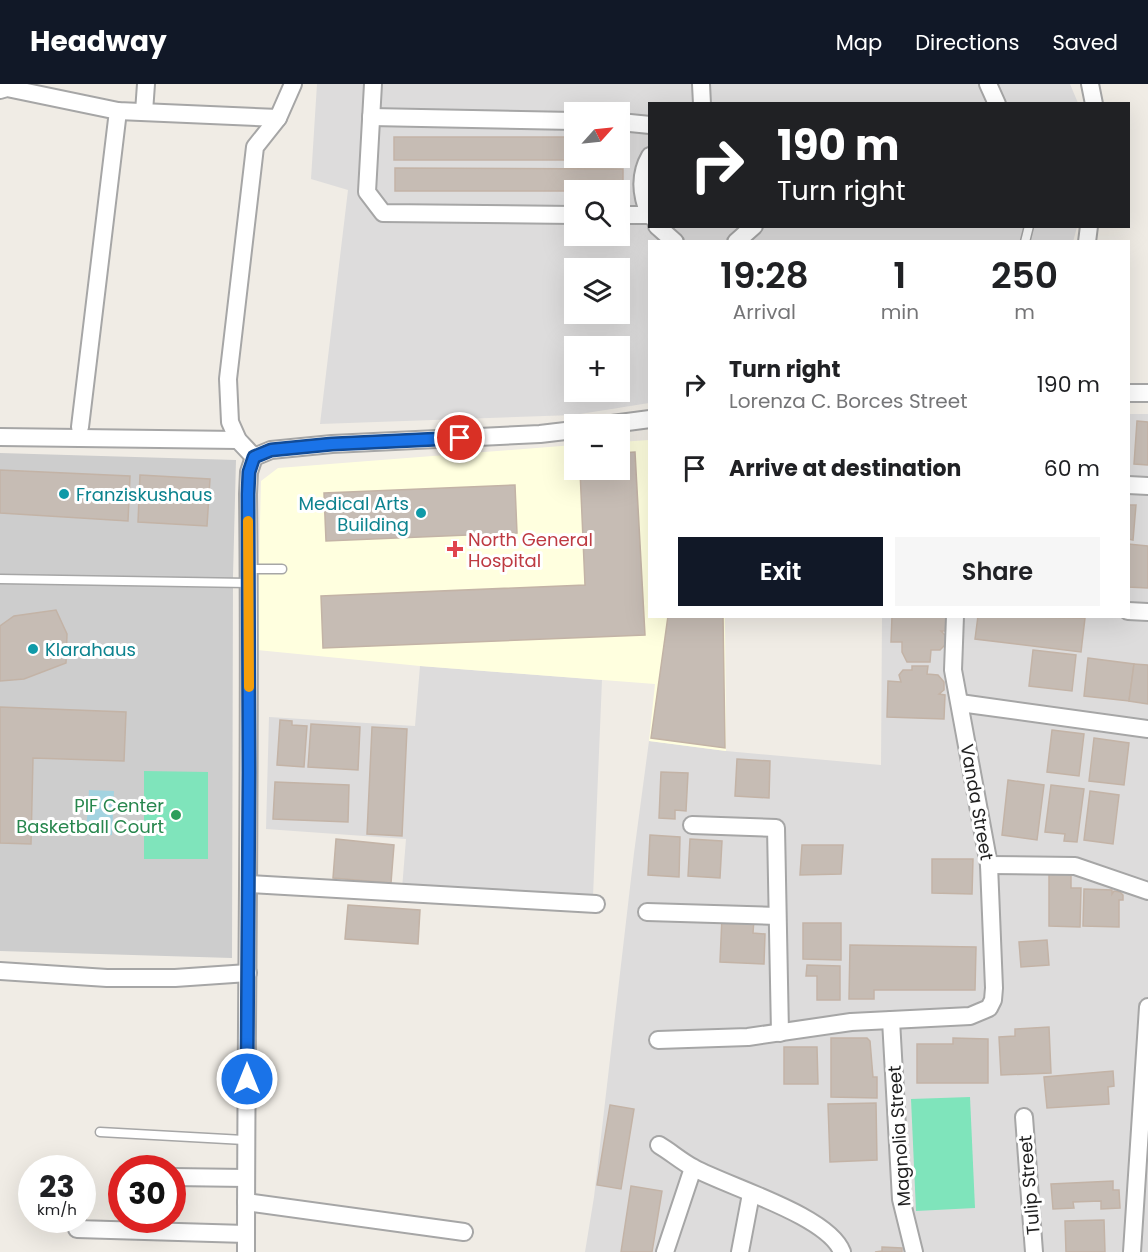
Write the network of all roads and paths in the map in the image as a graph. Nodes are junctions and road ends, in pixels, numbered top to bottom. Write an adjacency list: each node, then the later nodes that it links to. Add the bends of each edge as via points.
1 (146, 84): 12 (street)
2 (292, 84): 14 (street)
3 (373, 84): 13 (street)
4 (701, 84): 8 (street)
5 (988, 84): 9 (street)
6 (1090, 84): 10 (street)
7 (5, 87): 11 (street)
8 (702, 102)
9 (996, 102)
10 (1094, 102)
11 (118, 111): 12 (street); 31 (street)
12 (144, 112): 14 (street)
13 (371, 117): 15 (street); 20 (street, via 367,192 383,213)
14 (278, 118): 34 (street, via 255,147 228,379 230,422)
15 (564, 121)
16 (630, 123): 17 (street)
17 (648, 125)
18 (648, 161): 19 (street, via 642,188)
19 (648, 213)
20 (564, 215)
21 (630, 215): 22 (street)
22 (648, 216)
23 (659, 228): 25 (street)
24 (752, 228): 26 (street)
25 (673, 240)
26 (738, 240)
27 (1130, 393): 28 (street)
28 (1148, 393)
29 (648, 419): 30 (street)
30 (630, 422)
31 (80, 427)
32 (564, 431): 35 (street, via 332,444 271,450)
33 (0, 437): 34 (street)
34 (238, 440): 35 (street)
35 (254, 457): 39 (street, via 249,472)
36 (1130, 485): 37 (street)
37 (1148, 486)
38 (282, 569): 39 (lane)
39 (248, 576): 40 (lane); 48 (street)
40 (0, 579)
41 (1130, 611): 42 (street)
42 (1148, 612)
43 (955, 618): 44 (street, Vanda Street, via 953,670)
44 (960, 703): 45 (street); 47 (street, Vanda Street)
45 (1148, 729)
46 (692, 825): 52 (street, via 776,828)
47 (989, 865): 49 (street, via 1075,866); 56 (street, Vanda Street, via 994,988 989,1008 970,1016)
48 (248, 884): 50 (street); 54 (street)
49 (1148, 891)
50 (596, 904)
51 (647, 912): 52 (street)
52 (777, 916): 57 (street)
53 (0, 971): 54 (street, via 107,978)
54 (248, 973): 61 (street)
55 (1148, 1006): 77 (street)
56 (891, 1020): 57 (street); 75 (street, Magnolia Street, via 901,1199)
57 (780, 1033): 58 (street)
58 (658, 1040)
59 (1023, 1117): 76 (street, Tulip Street)
60 (100, 1132): 61 (lane)
61 (244, 1140): 65 (street)
62 (659, 1144): 63 (street)
63 (693, 1168): 66 (street); 72 (street)
64 (186, 1177): 65 (street)
65 (246, 1178): 67 (street)
66 (751, 1194): 73 (street); 74 (street, via 810,1220 834,1238)
67 (246, 1202): 69 (street); 70 (street)
68 (96, 1230): 70 (street)
69 (464, 1232)
70 (246, 1234): 71 (street)
71 (246, 1252)
72 (665, 1252)
73 (740, 1252)
74 (842, 1252)
75 (914, 1252)
76 (1034, 1252)
77 (1132, 1252)

